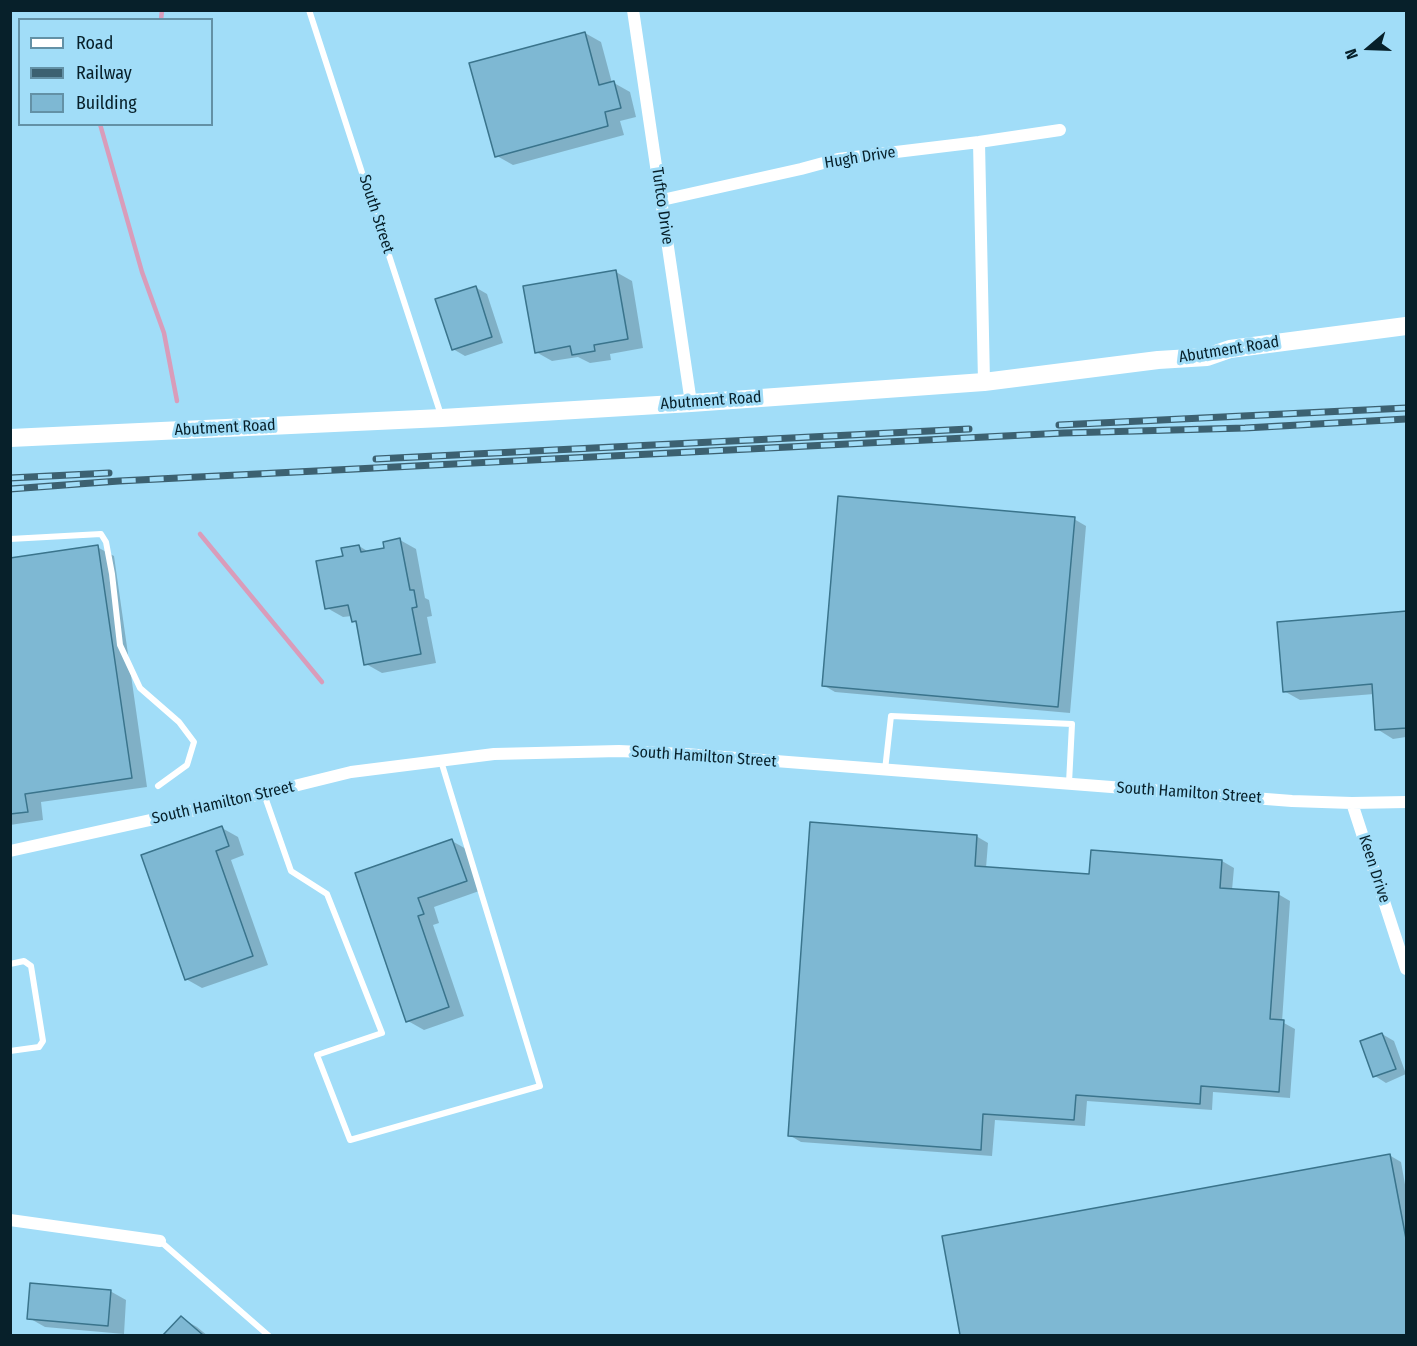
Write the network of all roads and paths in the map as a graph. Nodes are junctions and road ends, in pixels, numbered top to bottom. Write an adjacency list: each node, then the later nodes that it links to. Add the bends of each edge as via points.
1 (309, 10): 9 (lane, South Street)
2 (633, 10): 5 (street, Tuftco Drive)
3 (1060, 130): 4 (street, Hugh Drive)
4 (979, 142): 5 (street, Hugh Drive, via 838,159); 7 (street)
5 (662, 200): 8 (street, Tuftco Drive)
6 (1407, 326): 7 (main road, Abutment Road, via 1230,349 1207,357)
7 (984, 382): 8 (main road, Abutment Road)
8 (691, 403): 9 (main road, Abutment Road)
9 (442, 418): 10 (main road, Abutment Road)
10 (10, 438)
11 (10, 539): 15 (lane, via 101,534 106,542 120,645 140,688 179,722 194,742 187,765)
12 (441, 761): 13 (street, South Hamilton Street, via 494,754 619,751); 16 (street, South Hamilton Street, via 351,772); 16 (lane, via 540,1086 350,1140 317,1055 382,1033 327,894 291,871)
13 (885, 770): 14 (street, South Hamilton Street); 14 (lane, via 891,716 1072,724)
14 (1069, 784): 18 (street, South Hamilton Street)
15 (158, 786)
16 (264, 793): 19 (street, South Hamilton Street)
17 (1407, 802): 18 (street, South Hamilton Street)
18 (1352, 803): 21 (street, Keen Drive)
19 (10, 851)
20 (10, 964): 22 (lane, via 24,961 31,966 43,1041 39,1047)
21 (1407, 969)
22 (10, 1051)
23 (10, 1220): 24 (street)
24 (160, 1241): 25 (lane)
25 (269, 1335)

